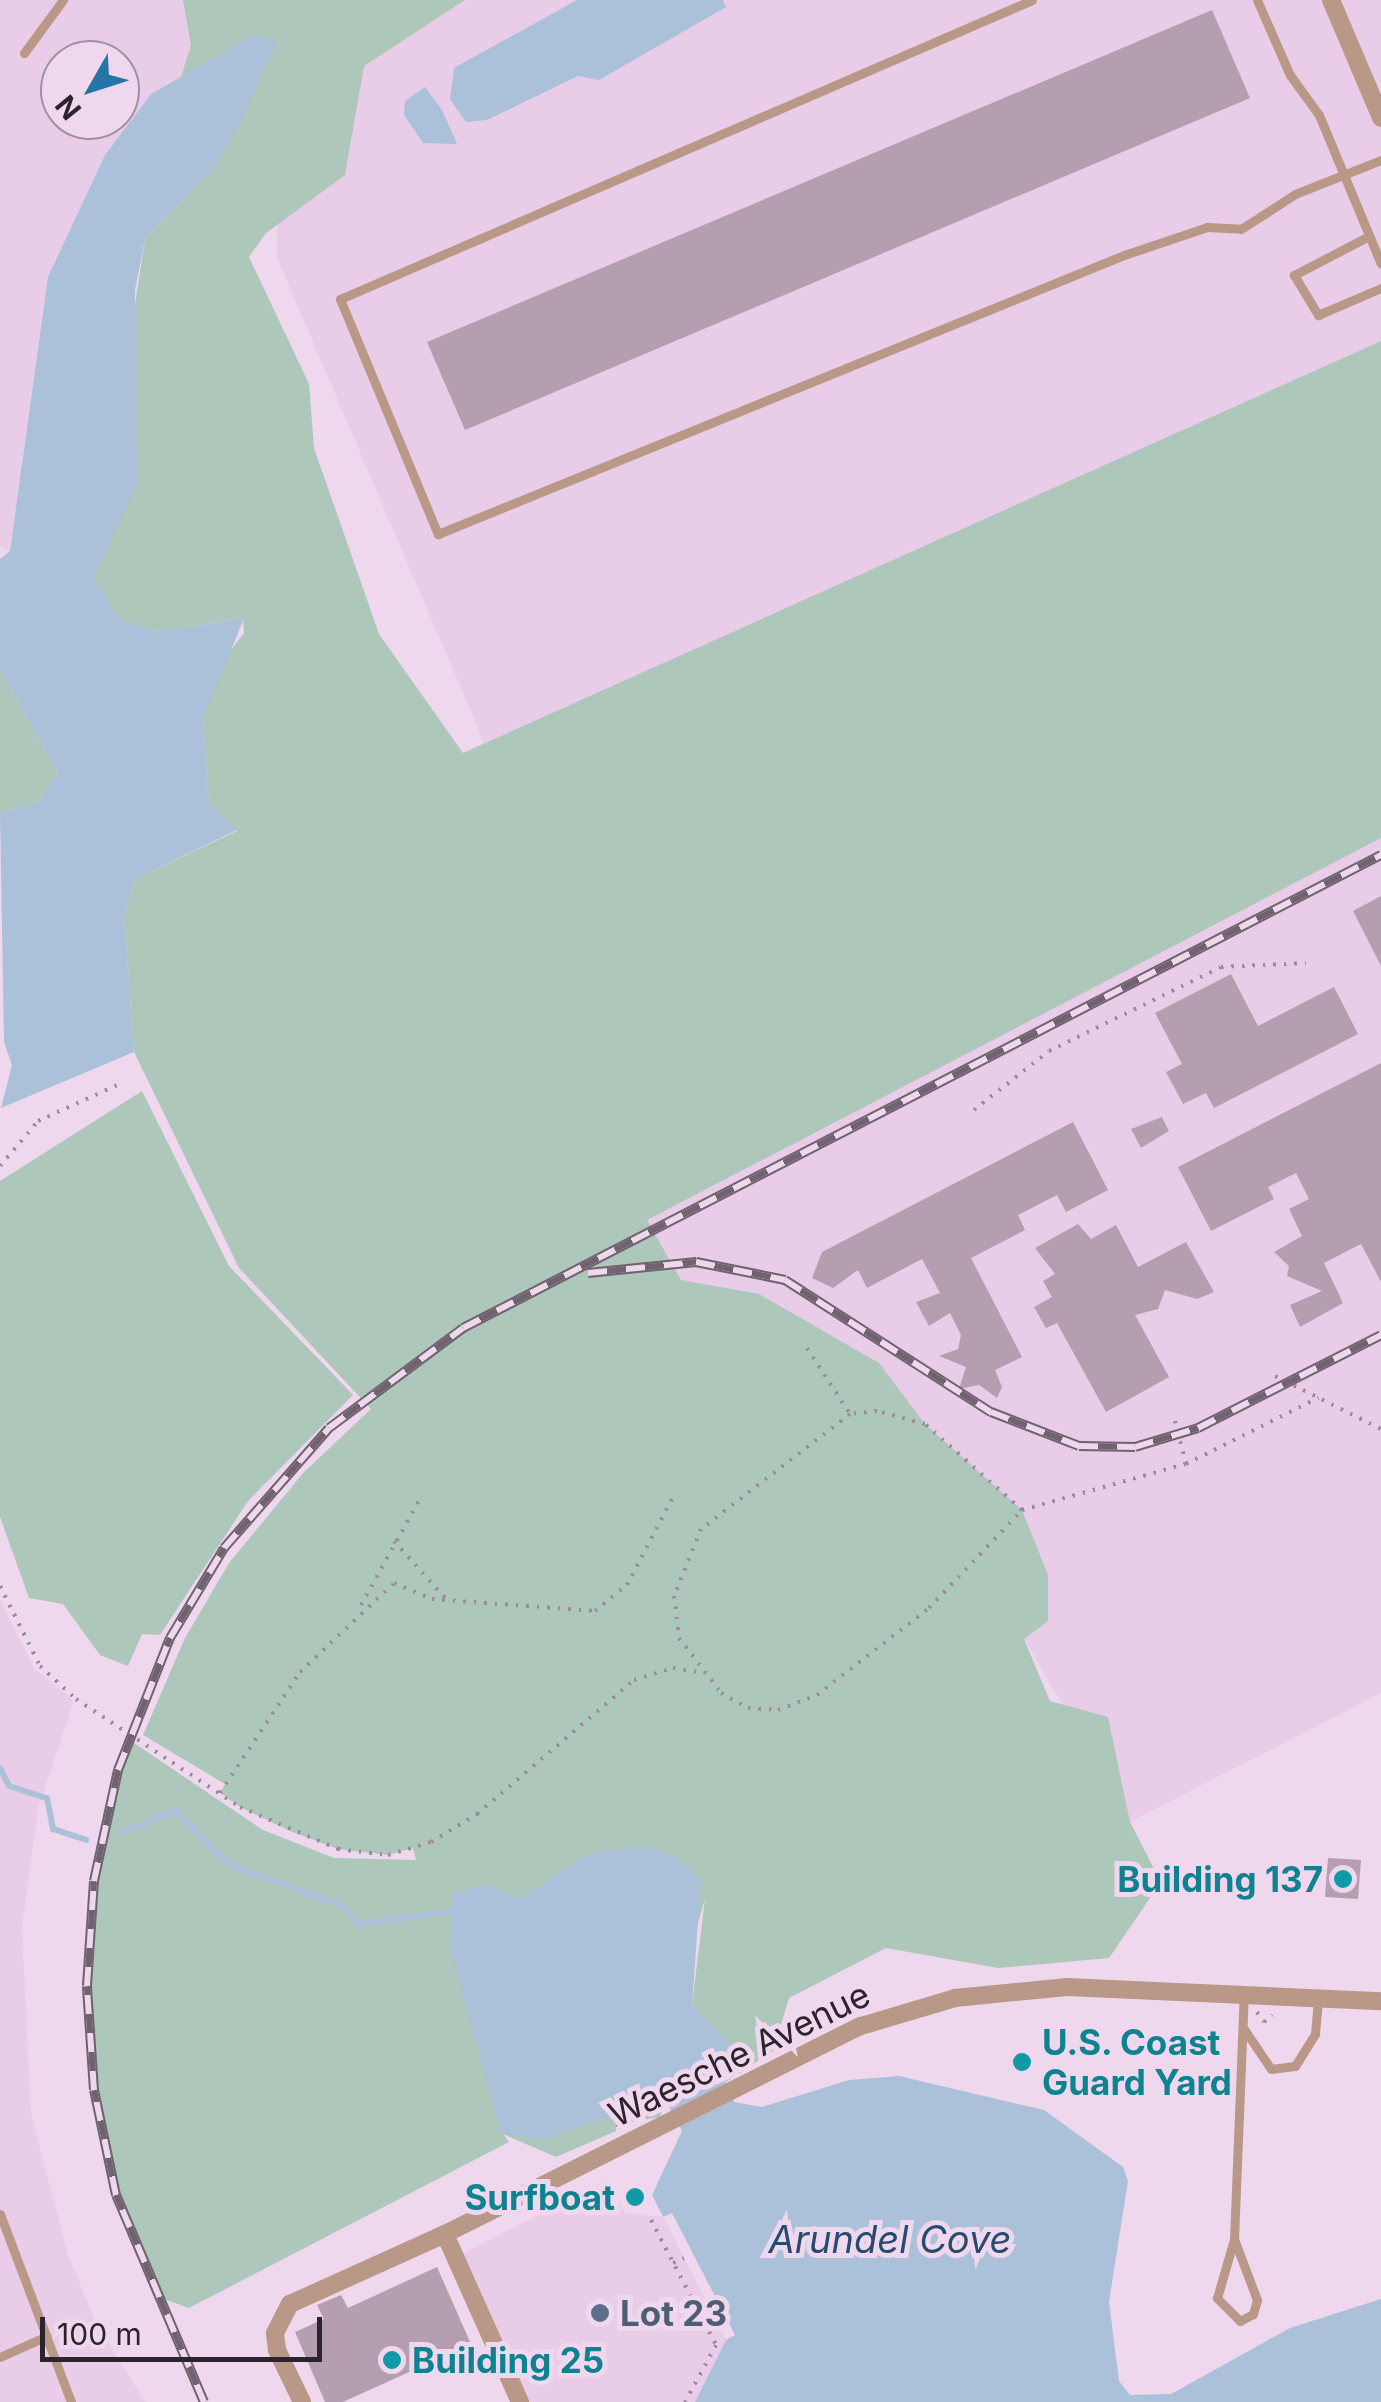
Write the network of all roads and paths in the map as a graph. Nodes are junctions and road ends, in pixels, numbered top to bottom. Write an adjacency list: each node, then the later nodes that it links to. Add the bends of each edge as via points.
1 (62, 0): 5 (lane)
2 (1032, 0): 8 (lane, via 340,300 438,534 1124,256 1207,227 1241,229)
3 (1256, 0): 8 (lane)
4 (1330, 0): 6 (street)
5 (24, 53)
6 (1381, 118)
7 (1381, 160): 8 (lane)
8 (1342, 175): 9 (lane)
9 (1369, 236): 10 (lane); 11 (lane, via 1294,275 1318,315)
10 (1381, 264)
11 (1381, 288)
12 (1306, 963): 14 (path, via 1222,967 1049,1051)
13 (124, 1082): 15 (path, via 38,1121)
14 (974, 1110)
15 (0, 1166)
16 (808, 1348): 19 (path)
17 (1274, 1376): 18 (path)
18 (1318, 1398): 21 (path); 22 (path)
19 (850, 1414): 25 (path, via 925,1424); 30 (path, via 745,1491 686,1552 674,1596 679,1638)
20 (1175, 1421): 22 (path)
21 (1381, 1429)
22 (1186, 1464): 25 (path)
23 (672, 1499): 28 (path, via 612,1604 594,1611)
24 (419, 1501): 26 (path)
25 (1022, 1510): 30 (path, via 928,1608 817,1694 778,1710 748,1708)
26 (394, 1541): 28 (path); 29 (path)
27 (0, 1586): 31 (path, via 40,1666 128,1739)
28 (447, 1600): 29 (path, via 394,1582)
29 (360, 1610): 31 (path, via 300,1672)
30 (699, 1672): 31 (path, via 673,1668 634,1680 477,1814 431,1842 388,1855 338,1849)
31 (220, 1793)
32 (1244, 1994): 33 (street, Waesche Avenue); 37 (lane); 40 (street, Waesche Avenue, via 1068,1987 955,1998 861,2026)
33 (1318, 1998): 34 (street, Waesche Avenue); 37 (lane, via 1315,2034 1295,2066 1271,2069)
34 (1381, 2001)
35 (1256, 2010): 36 (path, via 1267,2022)
36 (1275, 2011)
37 (1244, 2028): 41 (lane)
38 (0, 2214): 44 (lane)
39 (651, 2220): 43 (path)
40 (445, 2234): 47 (street, Waesche Avenue, via 290,2304 274,2333 276,2350); 48 (street)
41 (1234, 2240): 41 (lane, via 1217,2298 1240,2322 1254,2314 1258,2300)
42 (684, 2258): 43 (path)
43 (674, 2263): 49 (path, via 716,2345)
44 (47, 2336): 45 (lane); 46 (lane)
45 (0, 2358)
46 (71, 2402)
47 (302, 2402)
48 (520, 2402)
49 (686, 2402)

